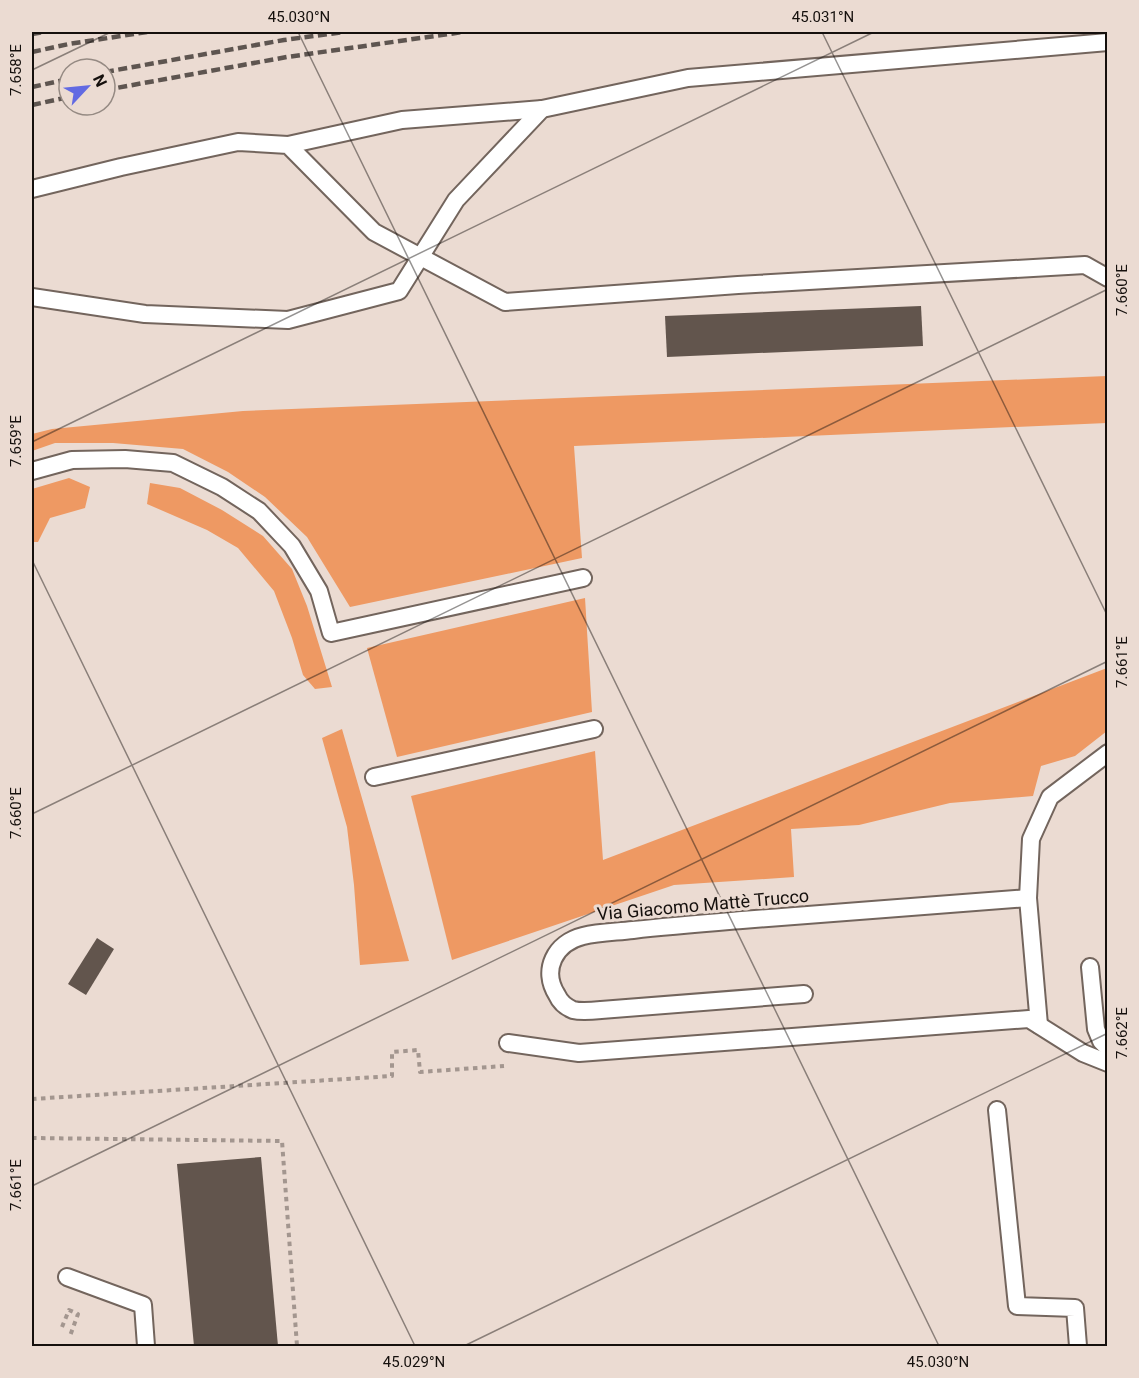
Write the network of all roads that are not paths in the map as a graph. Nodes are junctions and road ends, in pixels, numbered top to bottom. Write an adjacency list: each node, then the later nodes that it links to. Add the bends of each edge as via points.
1 (1107, 42): 2 (lane, via 688,78)
2 (542, 109): 3 (lane, via 402,120); 5 (lane, via 456,200)
3 (288, 146): 4 (lane, via 238,142); 5 (lane, via 374,232)
4 (32, 189)
5 (420, 258): 6 (lane, via 505,302 1085,265); 7 (lane, via 399,291 288,320 145,314)
6 (1107, 278)
7 (32, 297)
8 (32, 471): 9 (lane, via 72,460 173,463 222,487 259,511 292,546 319,591 331,633)
9 (583, 578)
10 (594, 729): 12 (lane)
11 (1107, 753): 13 (lane, via 1050,797 1031,839)
12 (374, 777)
13 (1028, 897): 15 (lane, Via Giacomo Mattè Trucco, via 590,935 574,939 558,950 550,966 554,992 574,1010); 16 (lane)
14 (1089, 960): 18 (lane, via 1096,1029)
15 (804, 994)
16 (1039, 1025): 17 (lane, via 1029,1019 579,1053); 19 (lane)
17 (508, 1043)
18 (1107, 1048)
19 (1107, 1063)
20 (997, 1110): 23 (lane, via 1017,1306 1075,1308)
21 (67, 1277): 22 (lane, via 143,1305)
22 (146, 1347)
23 (1078, 1347)

